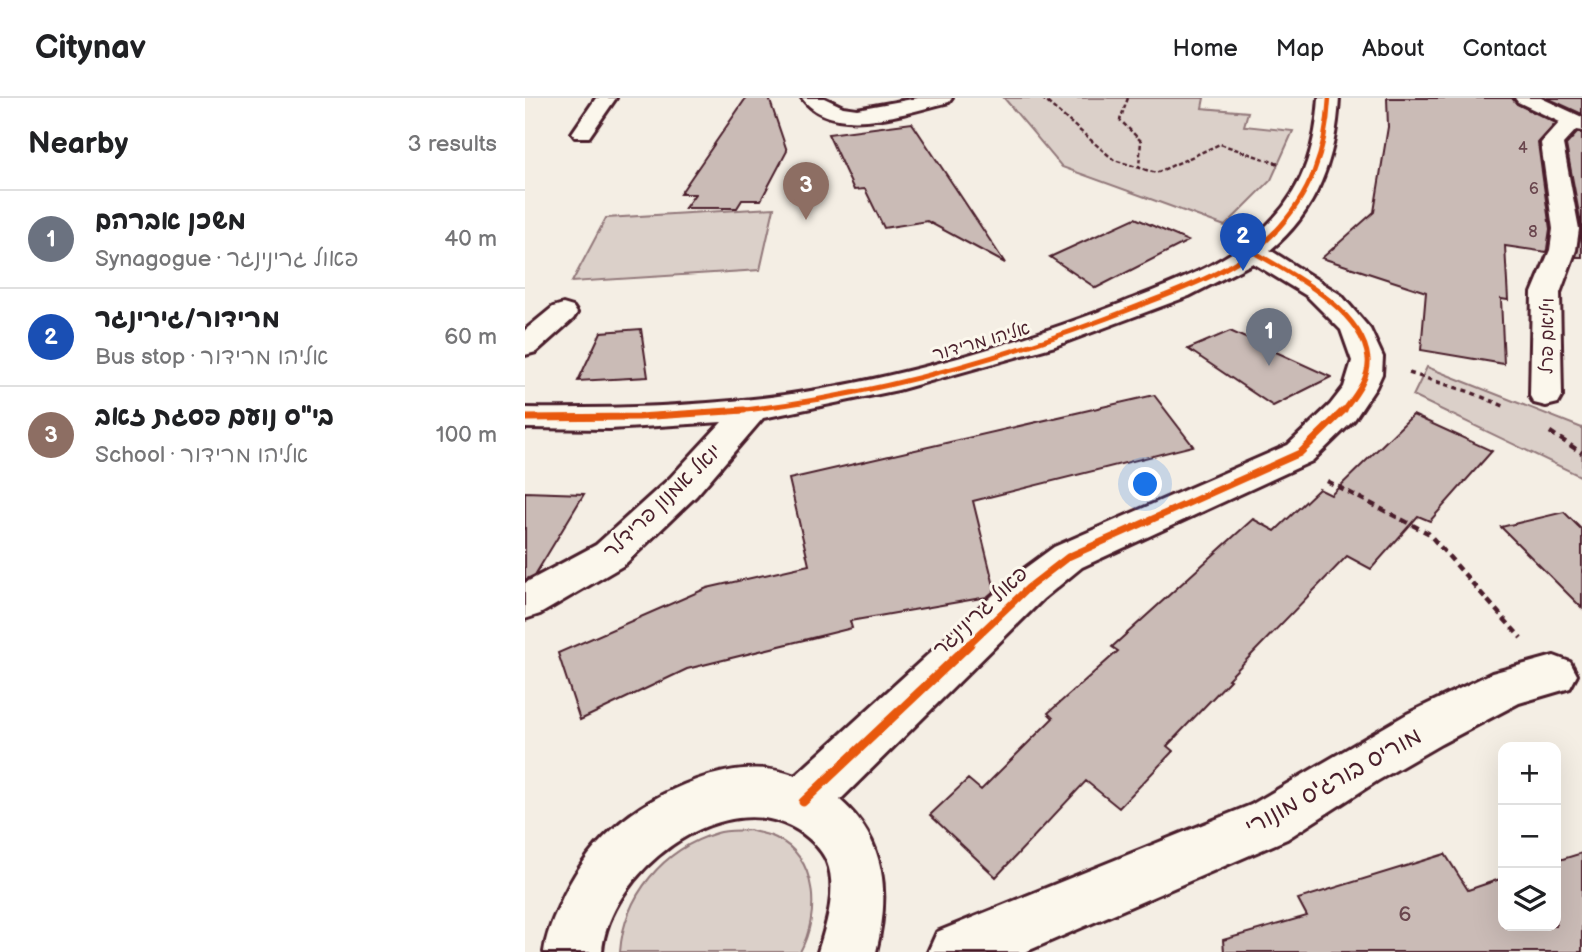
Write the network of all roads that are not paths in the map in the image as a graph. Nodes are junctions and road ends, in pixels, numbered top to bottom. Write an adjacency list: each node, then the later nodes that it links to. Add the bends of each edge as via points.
1 (606, 98): 7 (street)
2 (812, 98): 3 (street, via 830,111 858,114)
3 (942, 98)
4 (1329, 98): 8 (street, אליהו מרידור, via 1326,145 1316,176 1283,225)
5 (1525, 98): 6 (street)
6 (1577, 122): 11 (street, ויליאם פרל, via 1552,143 1566,229 1546,293)
7 (582, 133)
8 (1252, 251): 12 (street, אליהו מרידור, via 1190,286 1008,352 878,387); 16 (street, פאול גרינינגר, via 1345,312 1361,339 1368,360 1363,380 1330,428 1286,460 1068,557 1028,588)
9 (563, 313): 10 (street)
10 (525, 346)
11 (1546, 396)
12 (753, 408): 13 (street, אליהו מרידור); 14 (street, יואל אמנון פרידלר, via 683,487 610,555)
13 (525, 418)
14 (525, 603)
15 (1554, 675): 19 (street, מוריס בורג'ס מונורי, via 1508,687 1424,729 1269,822)
16 (803, 802): 17 (street, via 764,791 730,794 671,814 630,845 595,887 574,937); 18 (street, via 834,826 854,862 857,912)
17 (573, 952)
18 (847, 952)
19 (957, 952)

